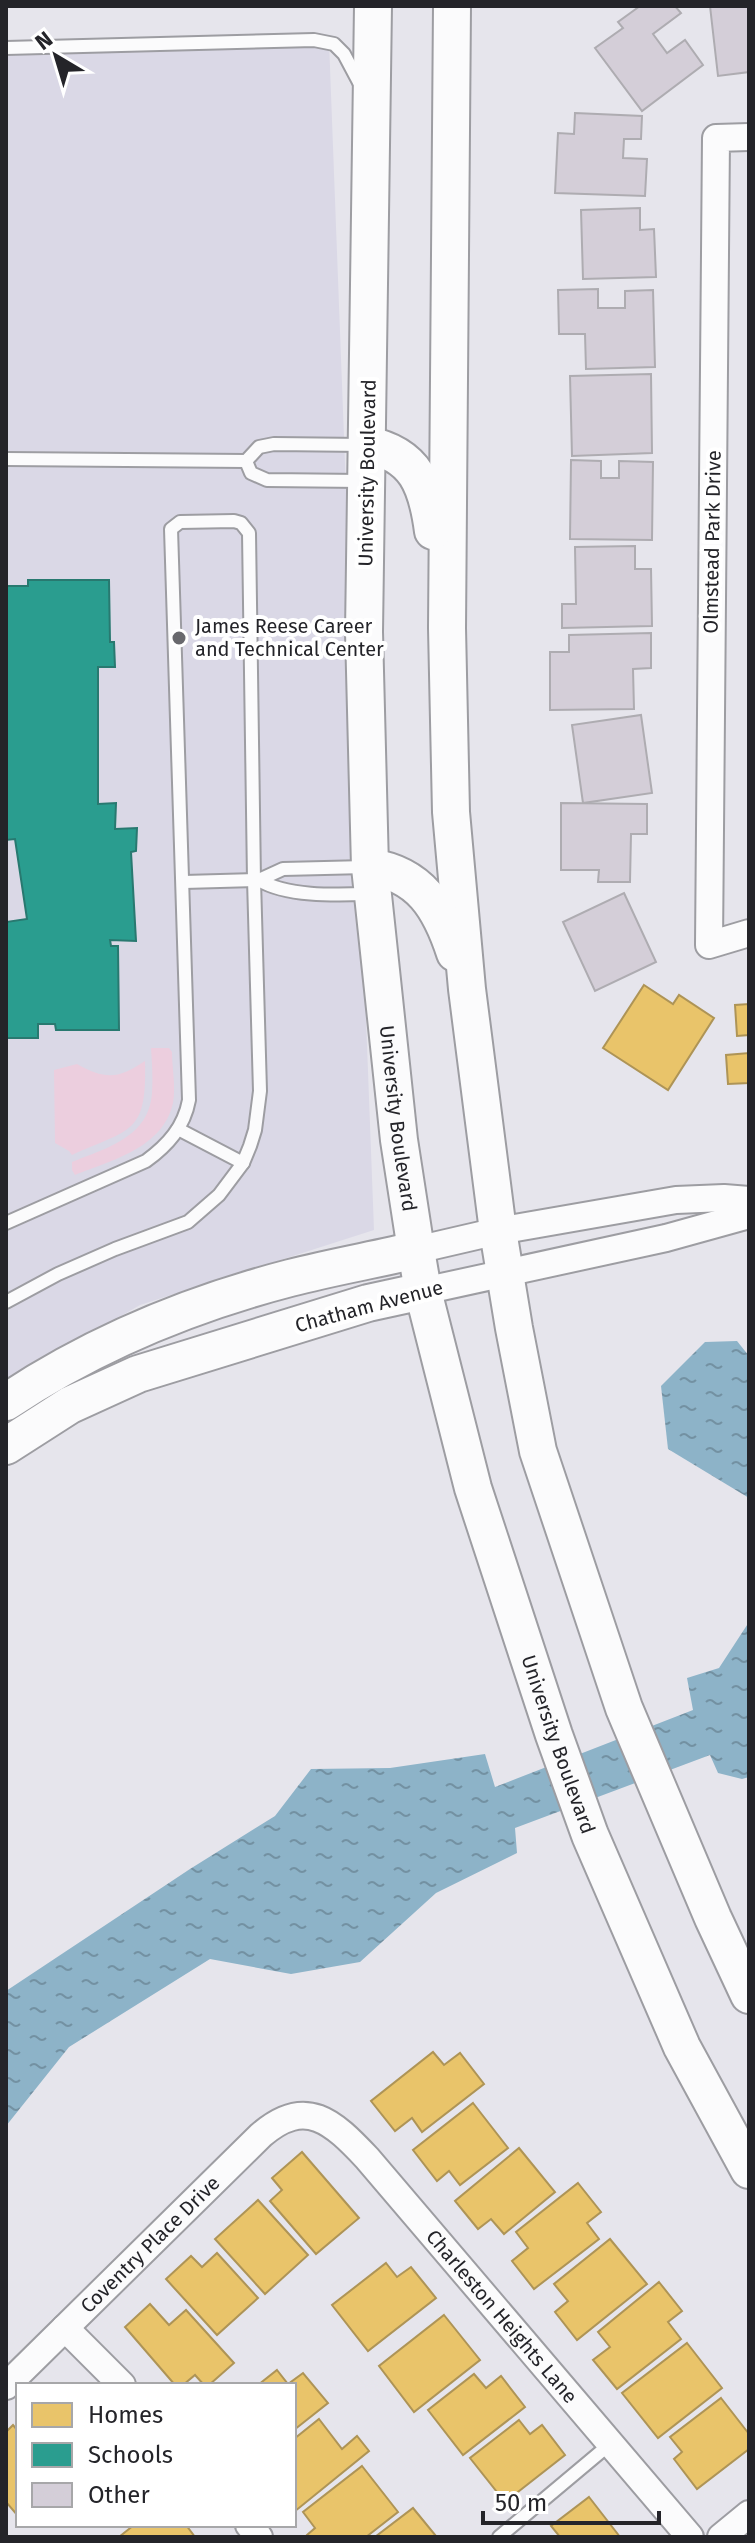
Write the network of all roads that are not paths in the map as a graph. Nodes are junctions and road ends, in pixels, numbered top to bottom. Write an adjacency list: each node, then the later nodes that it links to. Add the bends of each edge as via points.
1 (373, 6): 4 (main road, University Boulevard)
2 (452, 6): 10 (main road)
3 (6, 48): 4 (lane, via 314,40 334,44)
4 (372, 106): 6 (main road, University Boulevard)
5 (749, 137): 14 (street, Olmstead Park Drive, via 716,138 709,945)
6 (367, 445): 8 (lane, via 274,444 259,447); 9 (main road, University Boulevard); 10 (main road, via 400,457 427,494)
7 (6, 459): 8 (lane)
8 (246, 461): 9 (lane, via 251,473 267,480)
9 (367, 481): 12 (main road, University Boulevard, via 364,632)
10 (447, 628): 15 (main road, via 451,812)
11 (257, 880): 12 (lane, via 283,869); 12 (lane, via 273,889 338,895); 13 (lane); 13 (lane, via 249,533 234,521 180,522 171,529); 17 (lane, via 260,1091 255,1130)
12 (371, 881): 15 (main road, via 390,870 426,896 444,924); 22 (main road, University Boulevard)
13 (184, 882): 16 (lane, via 189,1100)
14 (749, 933)
15 (467, 989): 21 (main road)
16 (178, 1129): 17 (lane); 20 (lane, via 146,1161)
17 (243, 1163): 25 (lane, via 219,1195 188,1222 87,1261)
18 (749, 1200): 21 (street, Chatham Avenue, via 676,1200)
19 (749, 1215): 23 (street, Chatham Avenue)
20 (6, 1223)
21 (498, 1231): 22 (street, Chatham Avenue); 23 (main road)
22 (416, 1250): 24 (main road, University Boulevard); 26 (main road, Chatham Avenue, via 249,1289 165,1318 74,1361)
23 (505, 1274): 24 (street, Chatham Avenue); 28 (main road, via 538,1451 624,1708)
24 (423, 1291): 27 (main road, Chatham Avenue, via 138,1374 70,1405); 30 (main road, University Boulevard, via 473,1488 590,1835 682,2047)
25 (6, 1302)
26 (6, 1402)
27 (6, 1446)
28 (749, 1995)
29 (302, 2115): 31 (street, Coventry Place Drive, via 283,2119 261,2135); 34 (street, Charleston Heights Lane, via 329,2122 367,2158)
30 (749, 2170)
31 (65, 2328): 32 (street); 33 (street, Coventry Place Drive)
32 (120, 2383)
33 (6, 2386)
34 (610, 2444): 36 (lane); 37 (street, Charleston Heights Lane)
35 (749, 2514): 38 (street)
36 (499, 2537)
37 (690, 2537)
38 (721, 2537)

